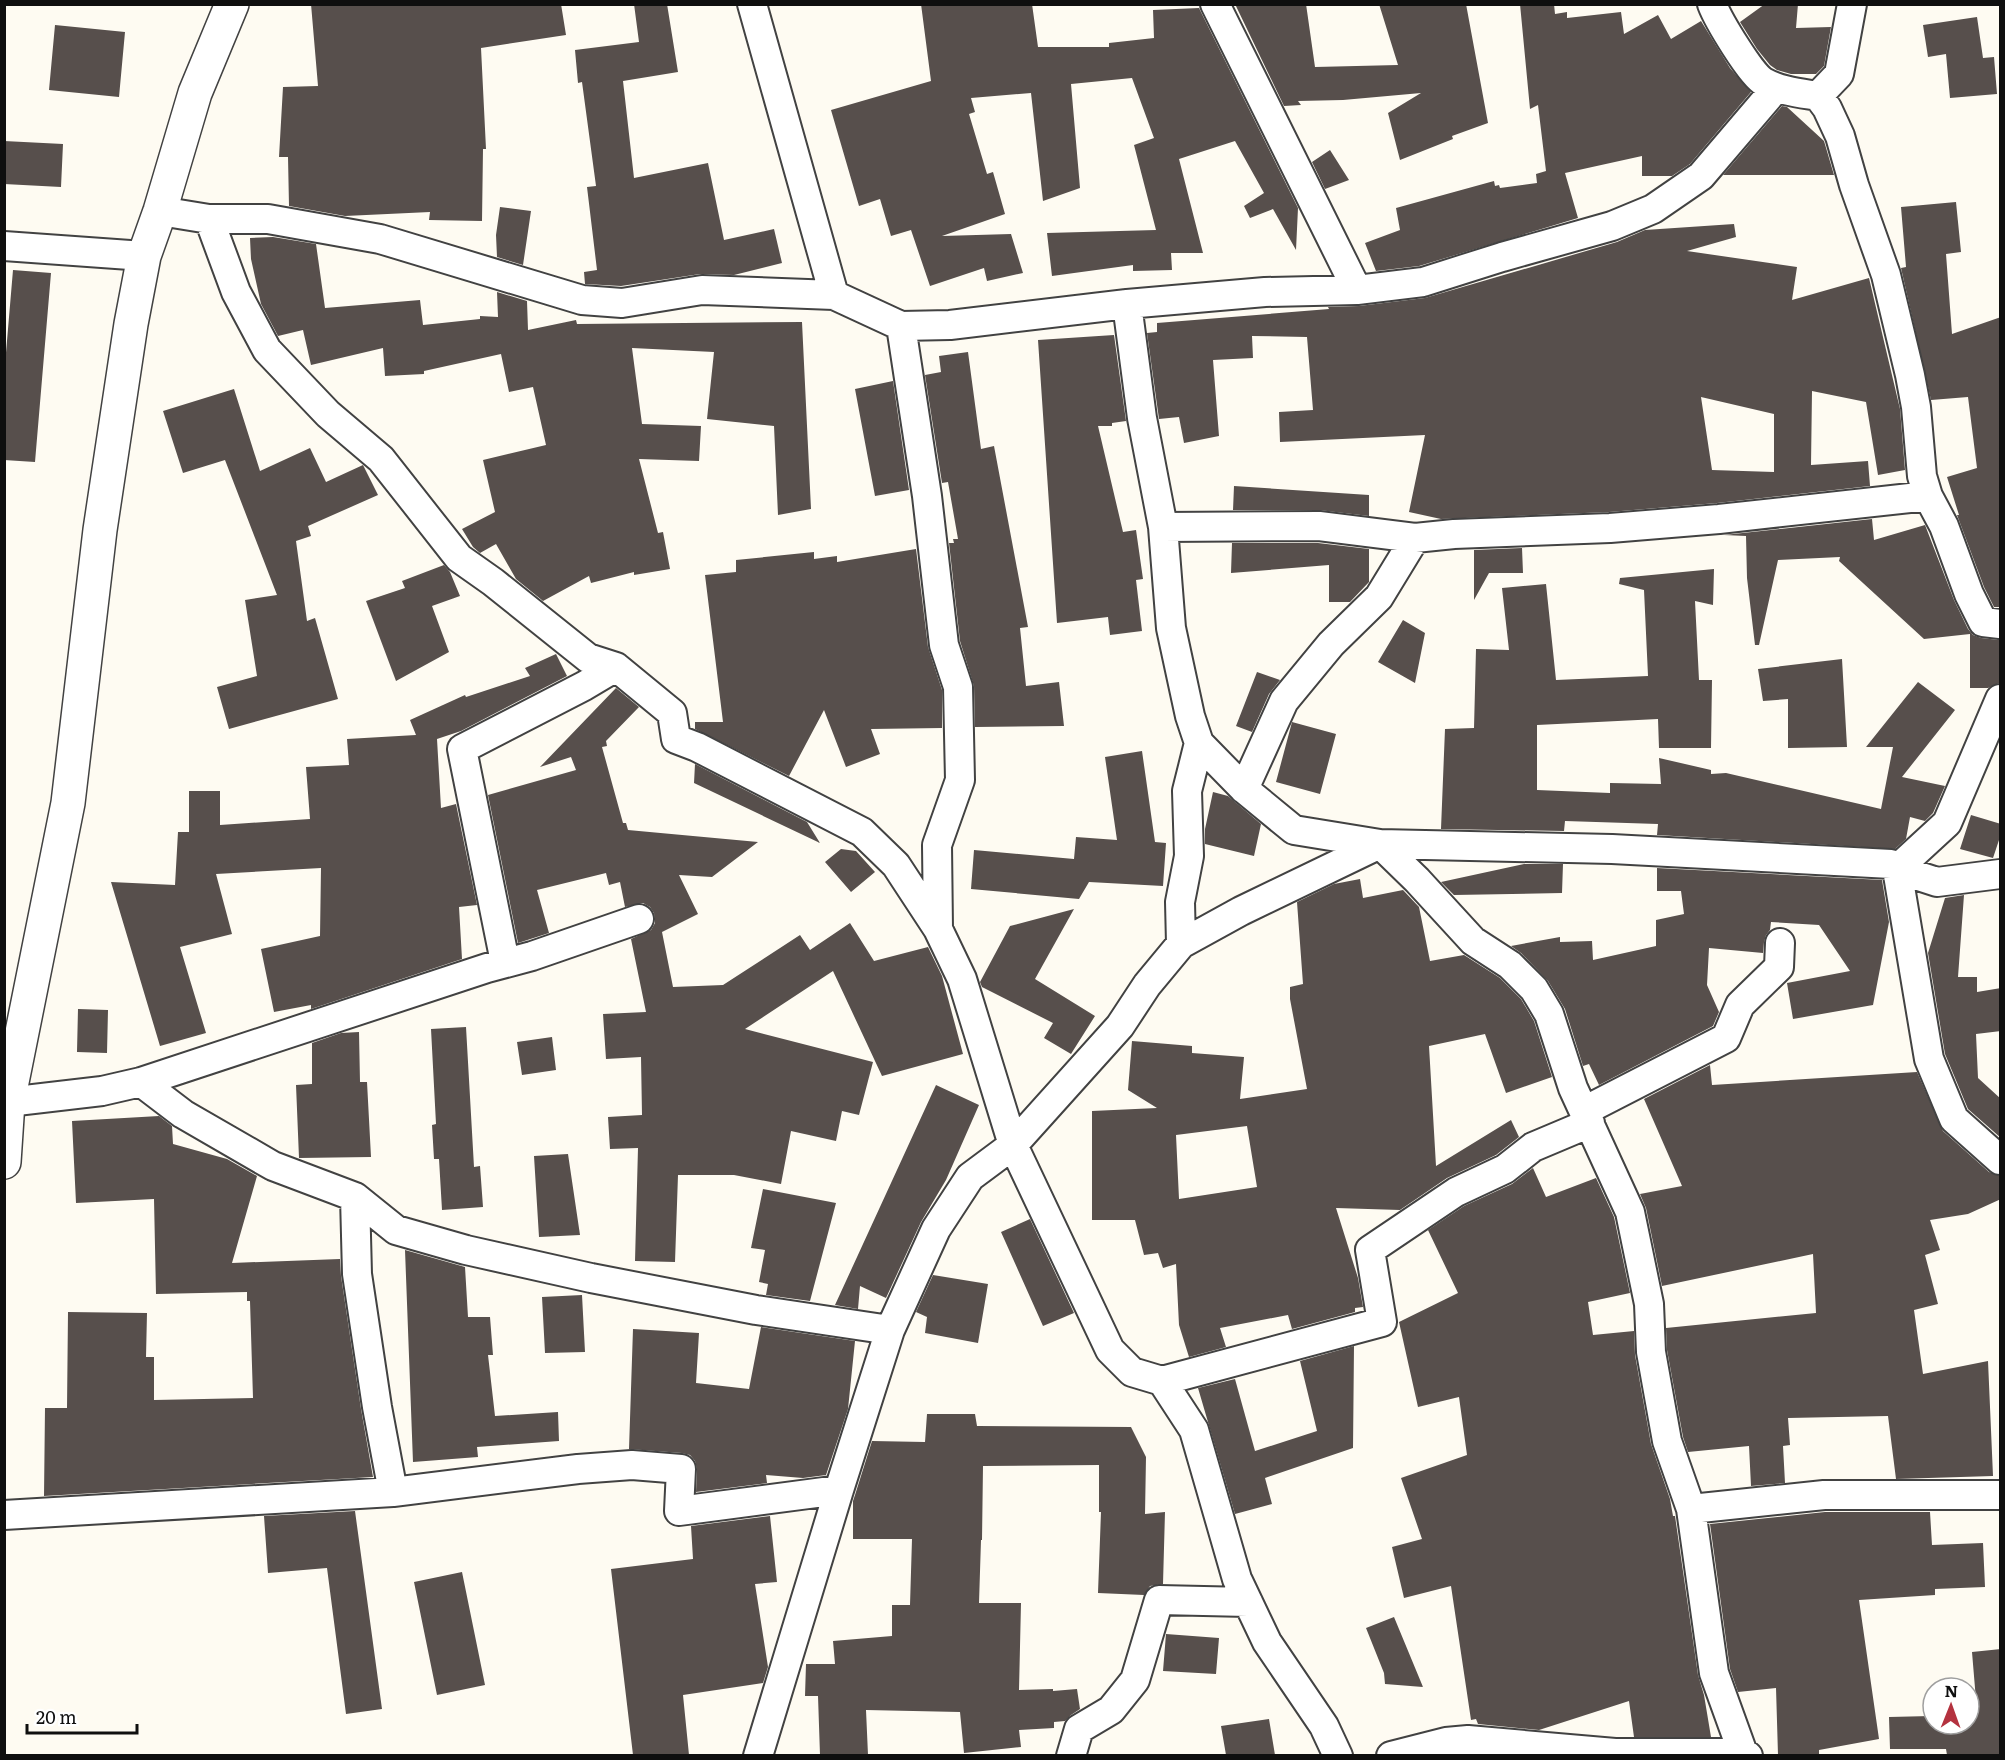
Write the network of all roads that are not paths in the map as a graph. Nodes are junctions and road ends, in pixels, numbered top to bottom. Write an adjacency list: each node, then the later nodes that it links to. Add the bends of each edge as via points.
1 (232, 4): 8 (street, via 195,93)
2 (752, 4): 13 (street)
3 (1215, 4): 12 (street)
4 (1712, 4): 6 (street, via 1737,49 1761,81)
5 (1852, 4): 7 (street, via 1839,74)
6 (1776, 88): 7 (street); 12 (street, via 1701,176 1653,208 1612,226 1423,282)
7 (1818, 96): 16 (street, via 1840,136 1886,275 1910,375)
8 (160, 211): 9 (street); 11 (street)
9 (208, 219): 13 (street, via 268,219 380,239 582,300 622,303 702,290); 20 (street, via 236,292 267,350 328,414 381,459 459,558 588,658)
10 (4, 246): 11 (street)
11 (144, 256): 33 (street, via 100,530 68,803)
12 (1357, 290): 14 (street, via 1265,292)
13 (834, 296): 15 (street)
14 (1127, 304): 15 (street, via 950,325); 17 (street, via 1142,418)
15 (901, 326): 28 (street, via 927,496 944,645 958,687 960,780 937,846)
16 (1928, 496): 18 (street, via 1610,528); 19 (street, via 1983,622)
17 (1163, 526): 18 (street, via 1319,526); 22 (street, via 1171,628)
18 (1414, 538): 23 (street, via 1379,597 1331,644 1284,701)
19 (2001, 624)
20 (616, 667): 28 (street, via 672,713 676,739 862,831 896,865); 31 (street, via 462,749)
21 (2001, 699): 25 (street, via 1947,823)
22 (1199, 743): 23 (street); 30 (street, via 1187,791 1189,856 1180,902)
23 (1244, 789): 24 (street, via 1294,830)
24 (1380, 844): 25 (street, via 1612,849 1891,864); 30 (street); 34 (street, via 1473,941 1510,965 1534,989 1549,1014 1573,1088)
25 (1897, 869): 26 (street, via 1937,882); 36 (street, via 1929,1059 1954,1119)
26 (2001, 874)
27 (639, 919): 31 (street)
28 (938, 929): 35 (street, via 962,979)
29 (1780, 943): 34 (street, via 1779,967 1740,1005 1726,1038)
30 (1181, 944): 35 (street, via 1120,1026)
31 (505, 962): 32 (street)
32 (141, 1082): 33 (street, via 102,1091); 38 (street, via 183,1114 273,1166)
33 (8, 1102): 37 (street)
34 (1587, 1117): 40 (street, via 1533,1147 1505,1169 1456,1192 1370,1250 1382,1322); 44 (street, via 1630,1212 1649,1304 1651,1352 1667,1441)
35 (1013, 1145): 39 (street, via 970,1177 936,1229); 40 (street, via 1110,1350 1132,1372)
36 (2001, 1160)
37 (4, 1162)
38 (355, 1197): 39 (street, via 396,1230 466,1250 756,1310); 42 (street, via 357,1274)
39 (890, 1330): 41 (street)
40 (1162, 1381): 46 (street, via 1194,1430)
41 (838, 1490): 42 (street, via 679,1512 681,1469 632,1466); 47 (street)
42 (393, 1492): 45 (street)
43 (2001, 1495): 44 (street, via 1824,1495)
44 (1691, 1509): 51 (street, via 1714,1673)
45 (4, 1515)
46 (1248, 1602): 48 (street, via 1159,1600 1135,1680 1111,1710 1079,1729); 49 (street, via 1267,1642 1324,1726)
47 (758, 1755)
48 (1071, 1755)
49 (1338, 1755)
50 (1391, 1755): 51 (street, via 1468,1740 1616,1753)
51 (1746, 1755)

